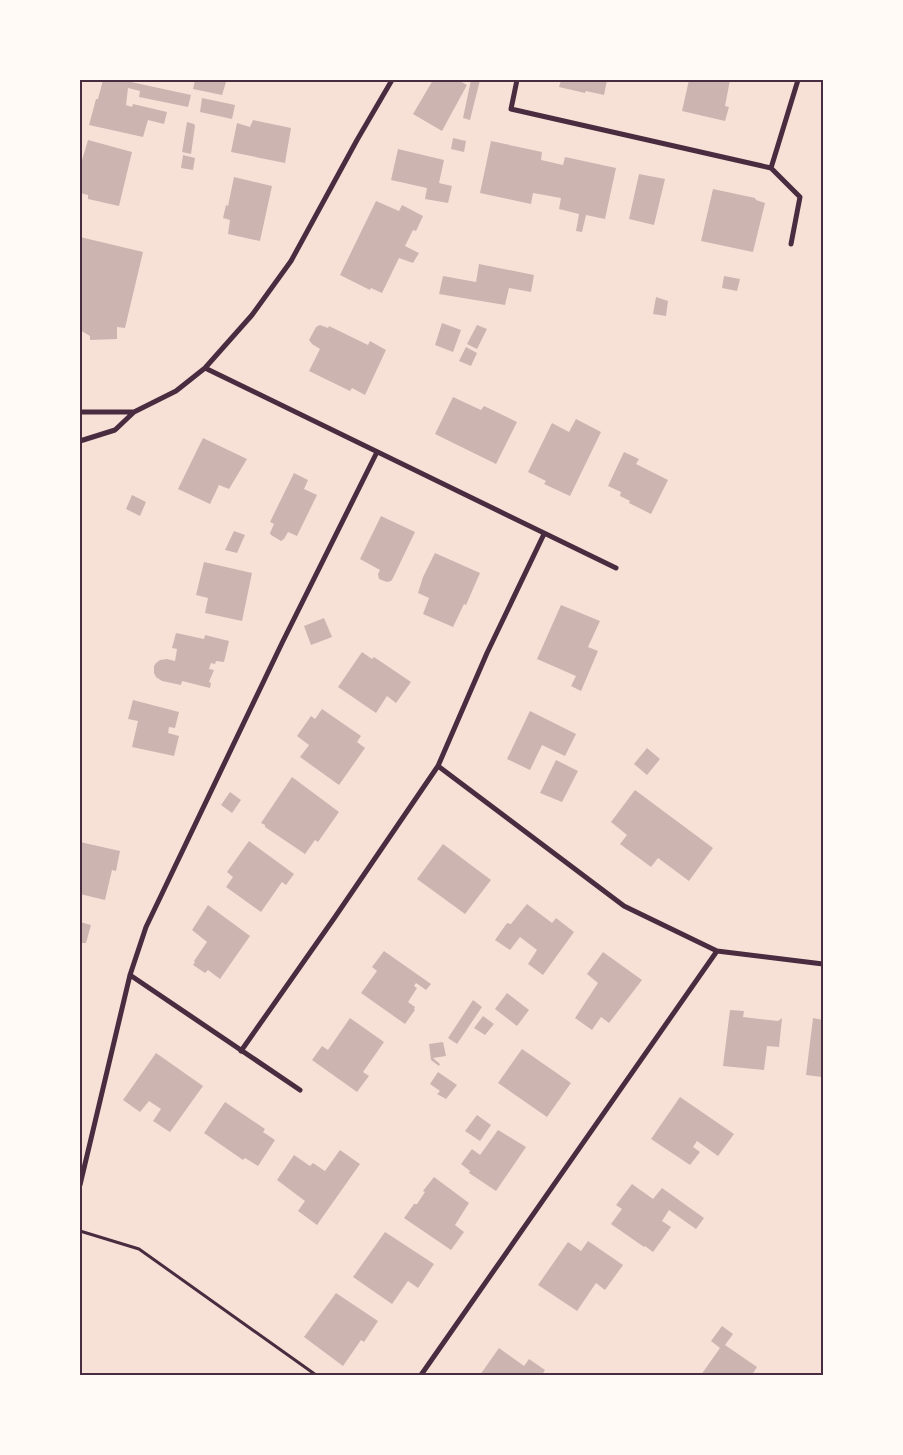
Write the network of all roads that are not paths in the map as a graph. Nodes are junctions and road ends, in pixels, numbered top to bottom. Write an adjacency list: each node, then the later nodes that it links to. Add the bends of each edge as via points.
1 (392, 80): 6 (street, via 291,261 252,315)
2 (517, 80): 4 (street, via 511,109)
3 (798, 80): 4 (street)
4 (771, 168): 5 (street, via 800,197)
5 (791, 244)
6 (205, 368): 8 (street, via 176,391); 10 (street)
7 (80, 412): 8 (street)
8 (134, 412): 9 (street, via 115,430)
9 (80, 441)
10 (377, 452): 11 (street); 16 (street, via 146,927)
11 (544, 534): 12 (street); 13 (street)
12 (616, 568)
13 (438, 766): 14 (street, via 624,906); 17 (street)
14 (718, 950): 15 (street); 20 (street)
15 (823, 964)
16 (130, 975): 17 (street); 19 (street)
17 (241, 1051): 18 (street)
18 (300, 1090)
19 (80, 1185)
20 (421, 1375)

